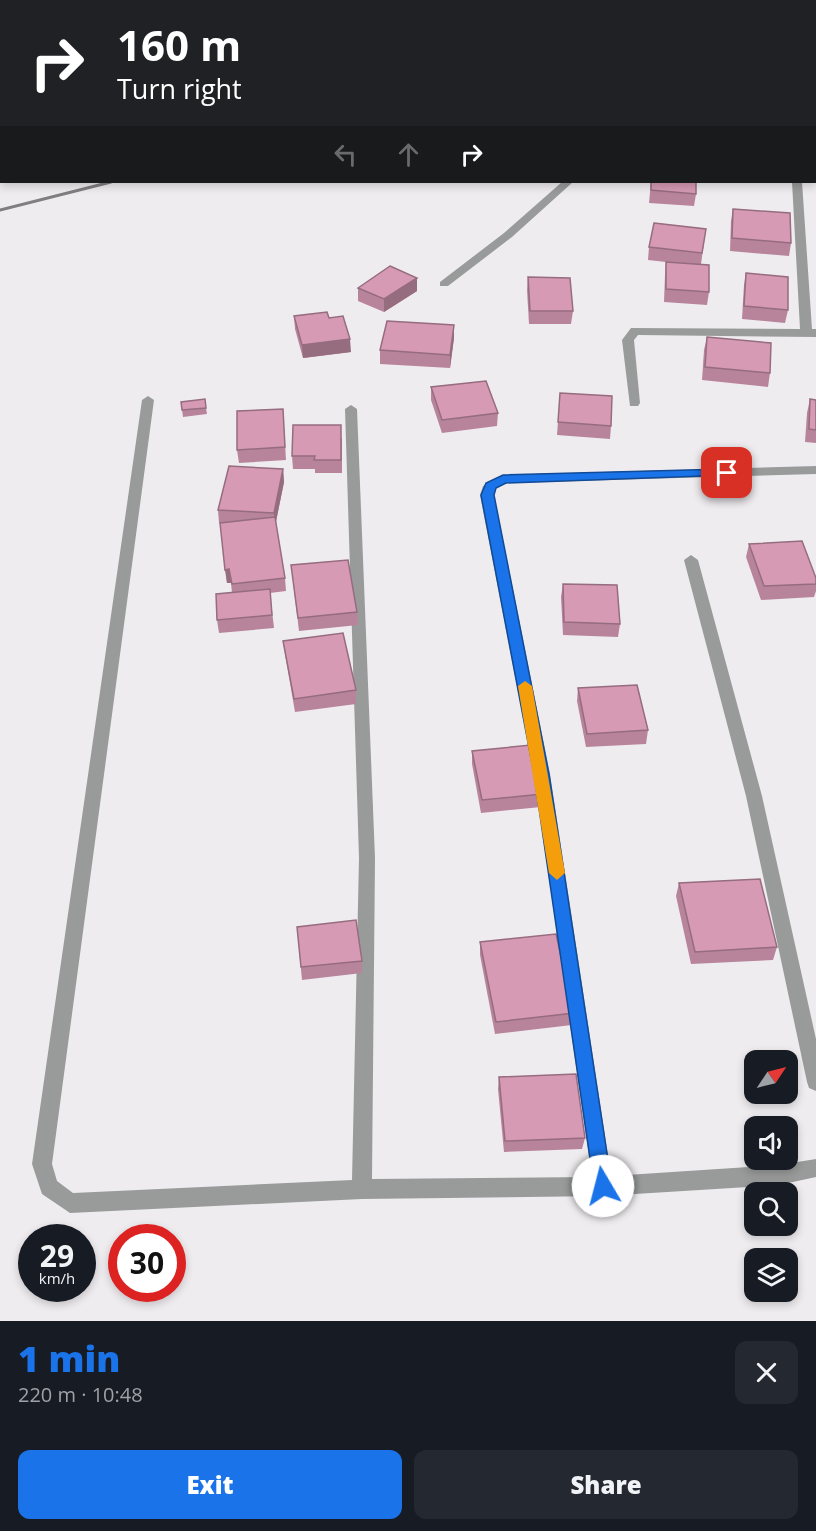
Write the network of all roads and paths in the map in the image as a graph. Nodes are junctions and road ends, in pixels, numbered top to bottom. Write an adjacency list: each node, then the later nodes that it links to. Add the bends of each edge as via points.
1 (567, 183): 3 (street)
2 (797, 183): 4 (street)
3 (444, 284)
4 (811, 332): 6 (street, via 635,331 628,340)
5 (148, 399): 13 (street, via 42,1164 50,1187 70,1203)
6 (634, 403)
7 (351, 409): 13 (street, via 367,858)
8 (816, 470): 12 (street, via 503,479 490,486 488,495 542,774)
9 (691, 560): 10 (street, via 754,796)
10 (816, 1082)
11 (816, 1168): 12 (street, via 779,1175)
12 (603, 1186): 13 (street)
13 (362, 1190)

